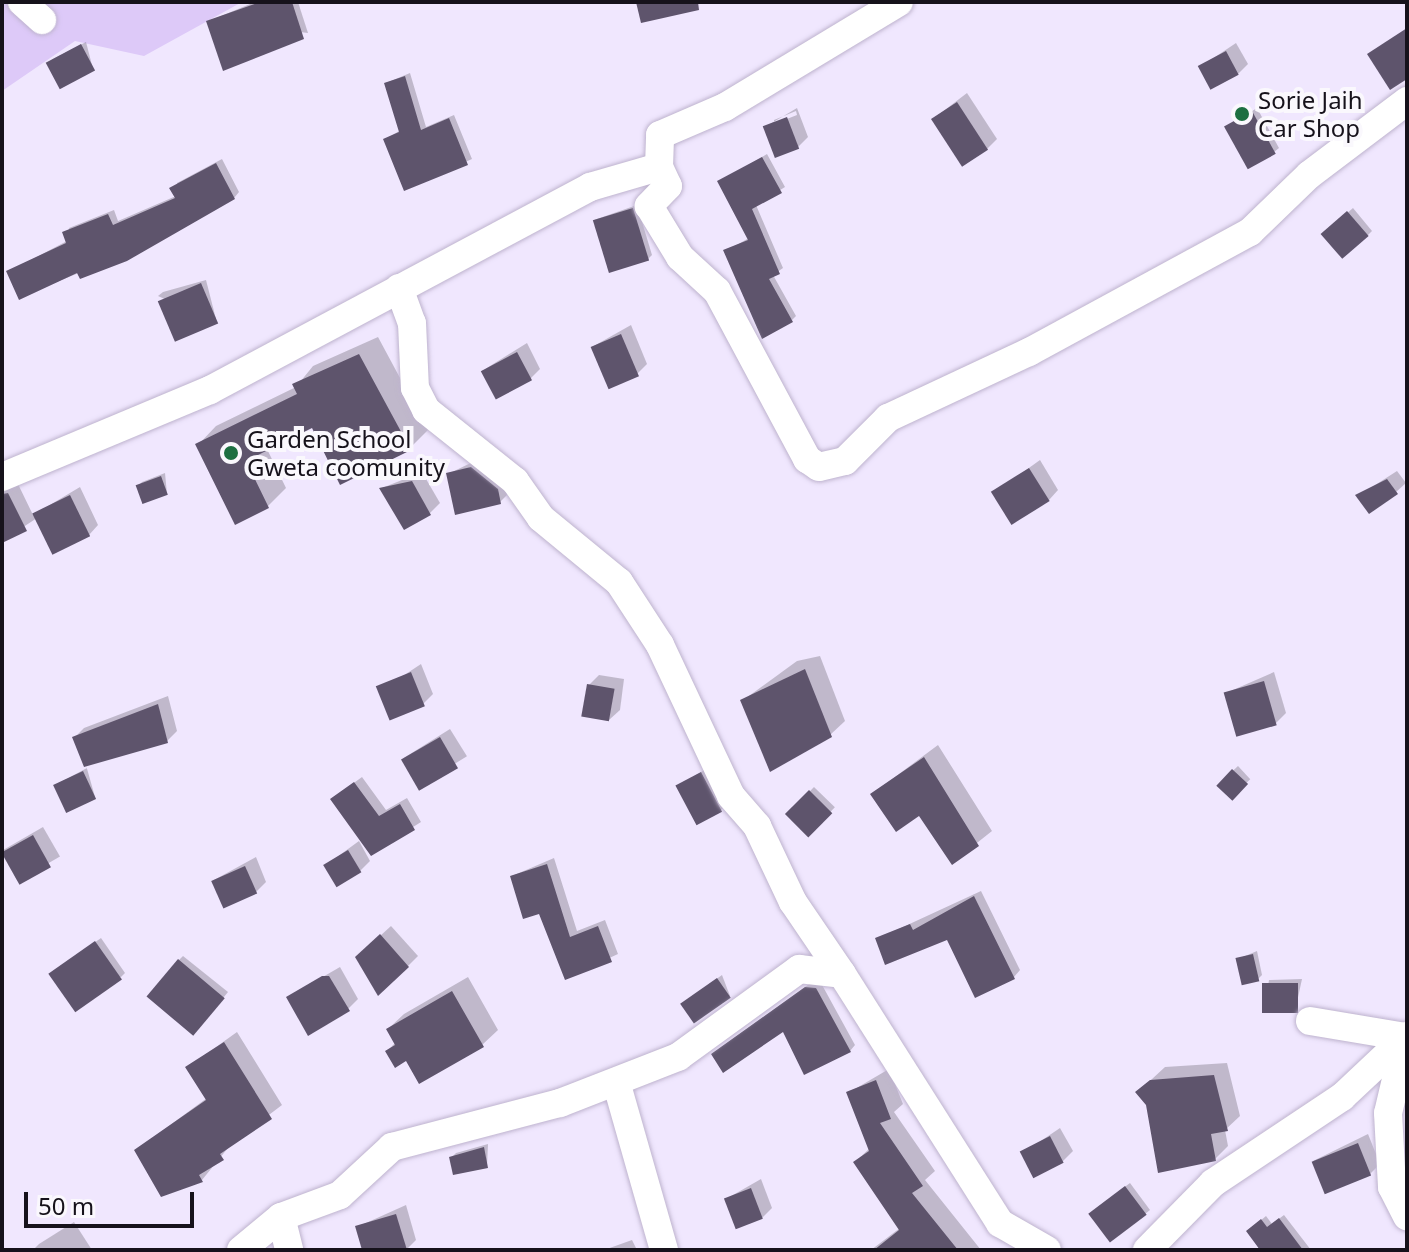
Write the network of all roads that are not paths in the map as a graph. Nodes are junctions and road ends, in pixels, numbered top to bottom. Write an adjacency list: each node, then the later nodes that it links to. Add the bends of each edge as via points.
1 (899, 2): 3 (street, via 725,107 660,135)
2 (1407, 101): 3 (street, via 1309,175 1250,232 1029,352 888,418 845,461 819,467 807,459 717,291 680,257 649,206 668,186)
3 (659, 167): 4 (street, via 590,187)
4 (399, 288): 5 (street, via 210,390); 6 (street, via 412,323 415,388 426,410 515,481 541,518 619,582 660,645 731,796 757,826 793,902)
5 (2, 477)
6 (842, 974): 9 (street, via 799,969 678,1057); 15 (street, via 1000,1223)
7 (1310, 1021): 8 (street)
8 (1406, 1036): 10 (street, via 1388,1113 1392,1187); 16 (street, via 1342,1097 1213,1183)
9 (617, 1085): 11 (street, via 392,1147 340,1195); 14 (street)
10 (1407, 1216)
11 (281, 1217): 12 (street); 13 (street)
12 (241, 1250)
13 (289, 1250)
14 (664, 1250)
15 (1047, 1250)
16 (1147, 1250)

